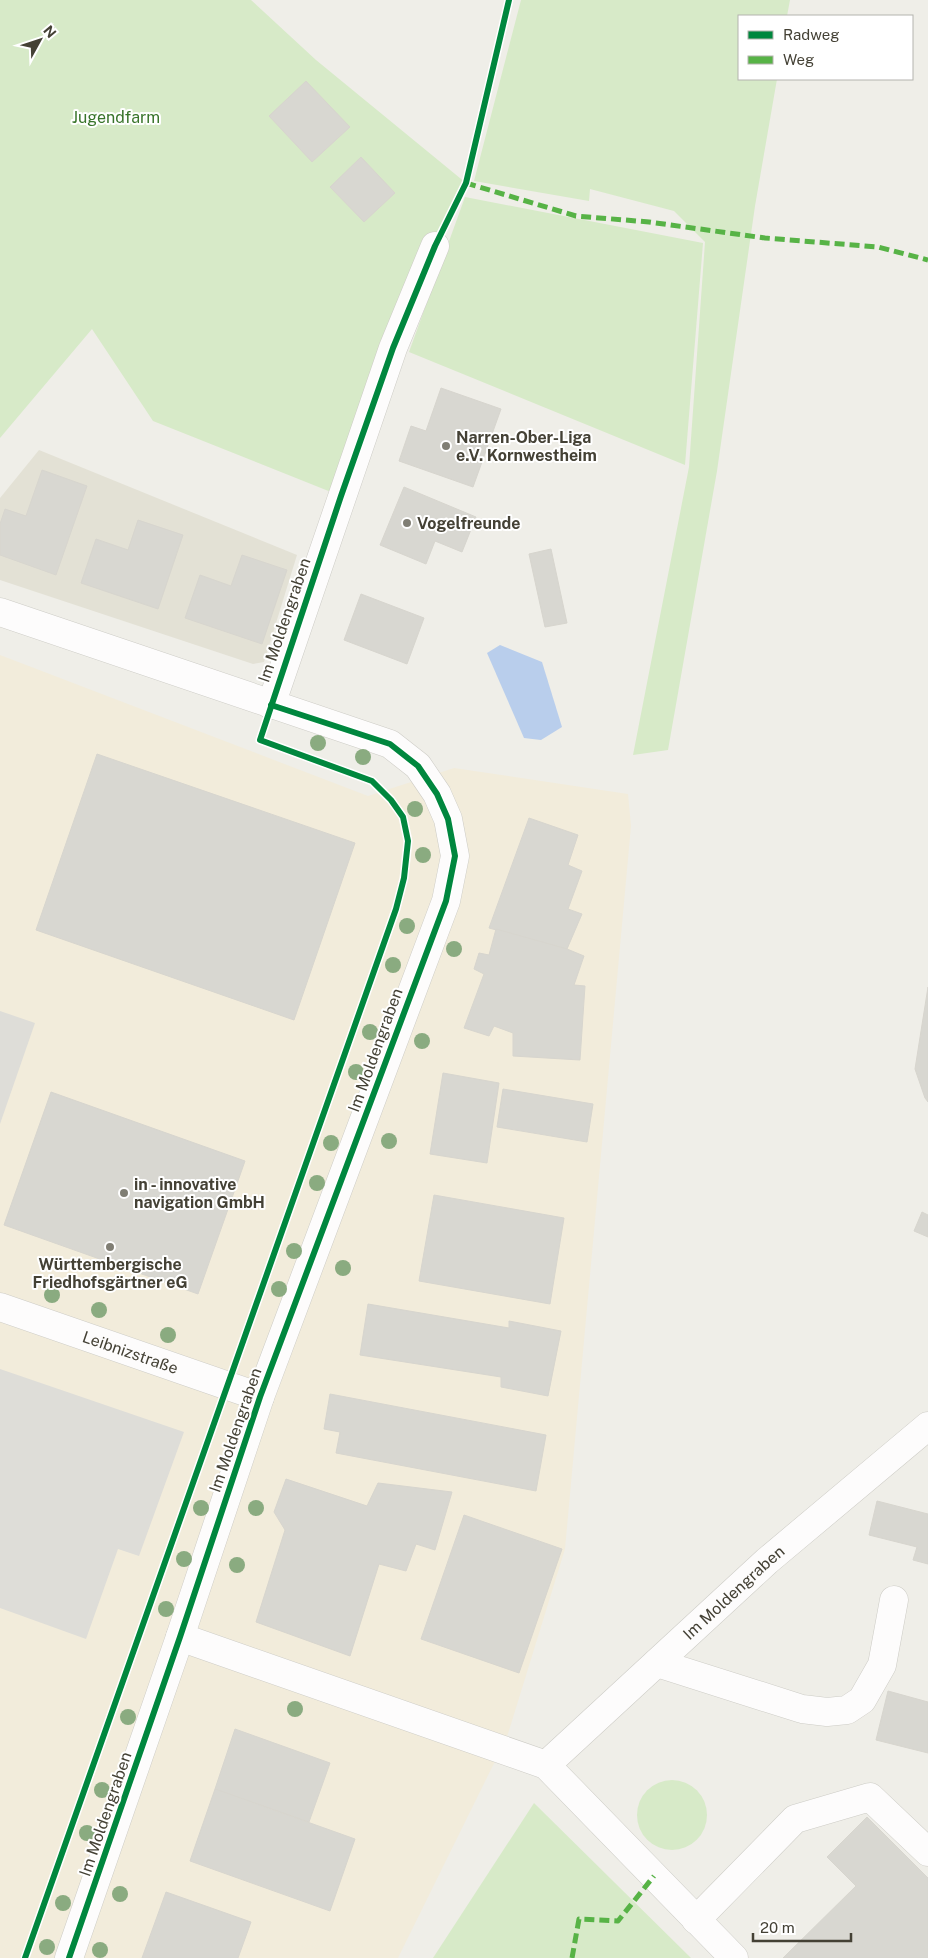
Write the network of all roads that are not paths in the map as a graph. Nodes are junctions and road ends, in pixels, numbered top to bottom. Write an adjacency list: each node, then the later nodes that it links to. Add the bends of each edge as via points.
1 (435, 246): 3 (street, Im Moldengraben, via 393,348)
2 (0, 612): 3 (street, Im Moldengraben)
3 (271, 705): 5 (street, Im Moldengraben, via 390,744 418,766 438,794 448,819 455,856 446,901)
4 (0, 1307): 5 (street, Leibnizstraße)
5 (260, 1397): 8 (street, Im Moldengraben)
6 (928, 1426): 9 (street, Im Moldengraben, via 766,1561)
7 (894, 1600): 9 (street, via 882,1665 862,1700 848,1710 802,1709)
8 (180, 1637): 10 (street); 13 (street, Im Moldengraben)
9 (657, 1662): 10 (street, Im Moldengraben)
10 (546, 1765): 12 (street)
11 (928, 1852): 12 (street, via 870,1796 795,1819)
12 (696, 1920): 14 (street)
13 (69, 1958)
14 (734, 1958)

